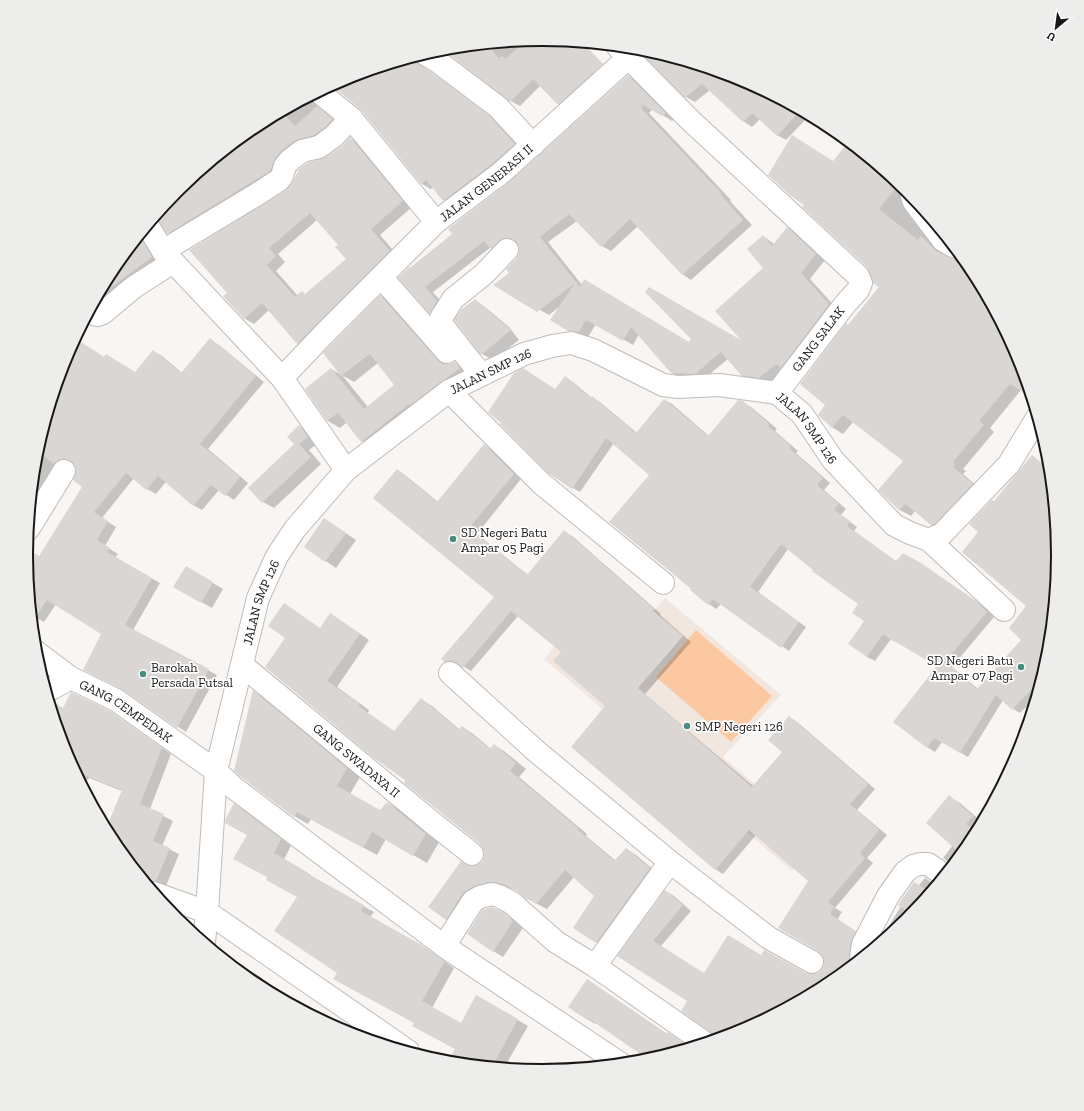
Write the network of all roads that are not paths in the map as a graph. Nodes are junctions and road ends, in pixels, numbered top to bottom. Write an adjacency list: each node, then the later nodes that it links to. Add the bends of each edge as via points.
1 (622, 53): 6 (street, JALAN GENERASI II)
2 (624, 53): 12 (street, JALAN GENERASI II, via 690,120 858,276 862,283)
3 (433, 58): 6 (street, via 498,107)
4 (324, 96): 5 (street, JALAN GENERASI II)
5 (351, 118): 7 (street, JALAN GENERASI II); 10 (street, via 319,148 302,151 290,160 279,180)
6 (533, 145): 7 (street, JALAN GENERASI II)
7 (436, 222): 15 (street)
8 (151, 230): 10 (street)
9 (507, 250): 14 (street, via 484,274 453,299 441,318 442,325 471,362)
10 (168, 257): 13 (street, via 103,313); 15 (street)
11 (389, 286): 14 (street)
12 (860, 287): 17 (street, GANG SALAK)
13 (94, 314)
14 (477, 377): 16 (street, JALAN SMP 126); 17 (street, JALAN SMP 126, via 524,354 571,343 592,350 663,385 719,385)
15 (282, 378): 19 (street)
16 (449, 391): 19 (street, JALAN SMP 126); 23 (street, via 542,484)
17 (777, 393): 22 (street, JALAN SMP 126, via 802,414 833,460 894,525)
18 (1034, 423): 22 (street, via 1009,464 942,534)
19 (346, 470): 26 (street, JALAN SMP 126, via 296,529 277,556 258,598)
20 (64, 472): 21 (street)
21 (34, 520)
22 (929, 540): 24 (street, JALAN SMP 126)
23 (663, 583)
24 (1004, 610)
25 (44, 658): 28 (street, GANG CEMPEDAK)
26 (242, 665): 30 (street, JALAN SMP 126); 31 (street, GANG SWADAYA II)
27 (450, 673): 32 (street, via 536,752)
28 (70, 678): 29 (street); 30 (street, GANG CEMPEDAK, via 116,700)
29 (50, 689)
30 (216, 771): 35 (street, JALAN SMP 126); 37 (street, GANG CEMPEDAK, via 234,788)
31 (472, 854)
32 (670, 862): 39 (street, via 769,938); 40 (street)
33 (940, 873): 38 (street, via 928,864 913,866 905,872 888,896 862,944)
34 (163, 895): 35 (street)
35 (208, 912): 36 (street, JALAN SMP 126); 42 (street)
36 (205, 937)
37 (444, 946): 40 (street, via 474,902 480,897 492,894 512,903 556,942); 43 (street, GANG CEMPEDAK)
38 (862, 951)
39 (812, 962)
40 (595, 966): 41 (street)
41 (699, 1039)
42 (393, 1042)
43 (614, 1059)

